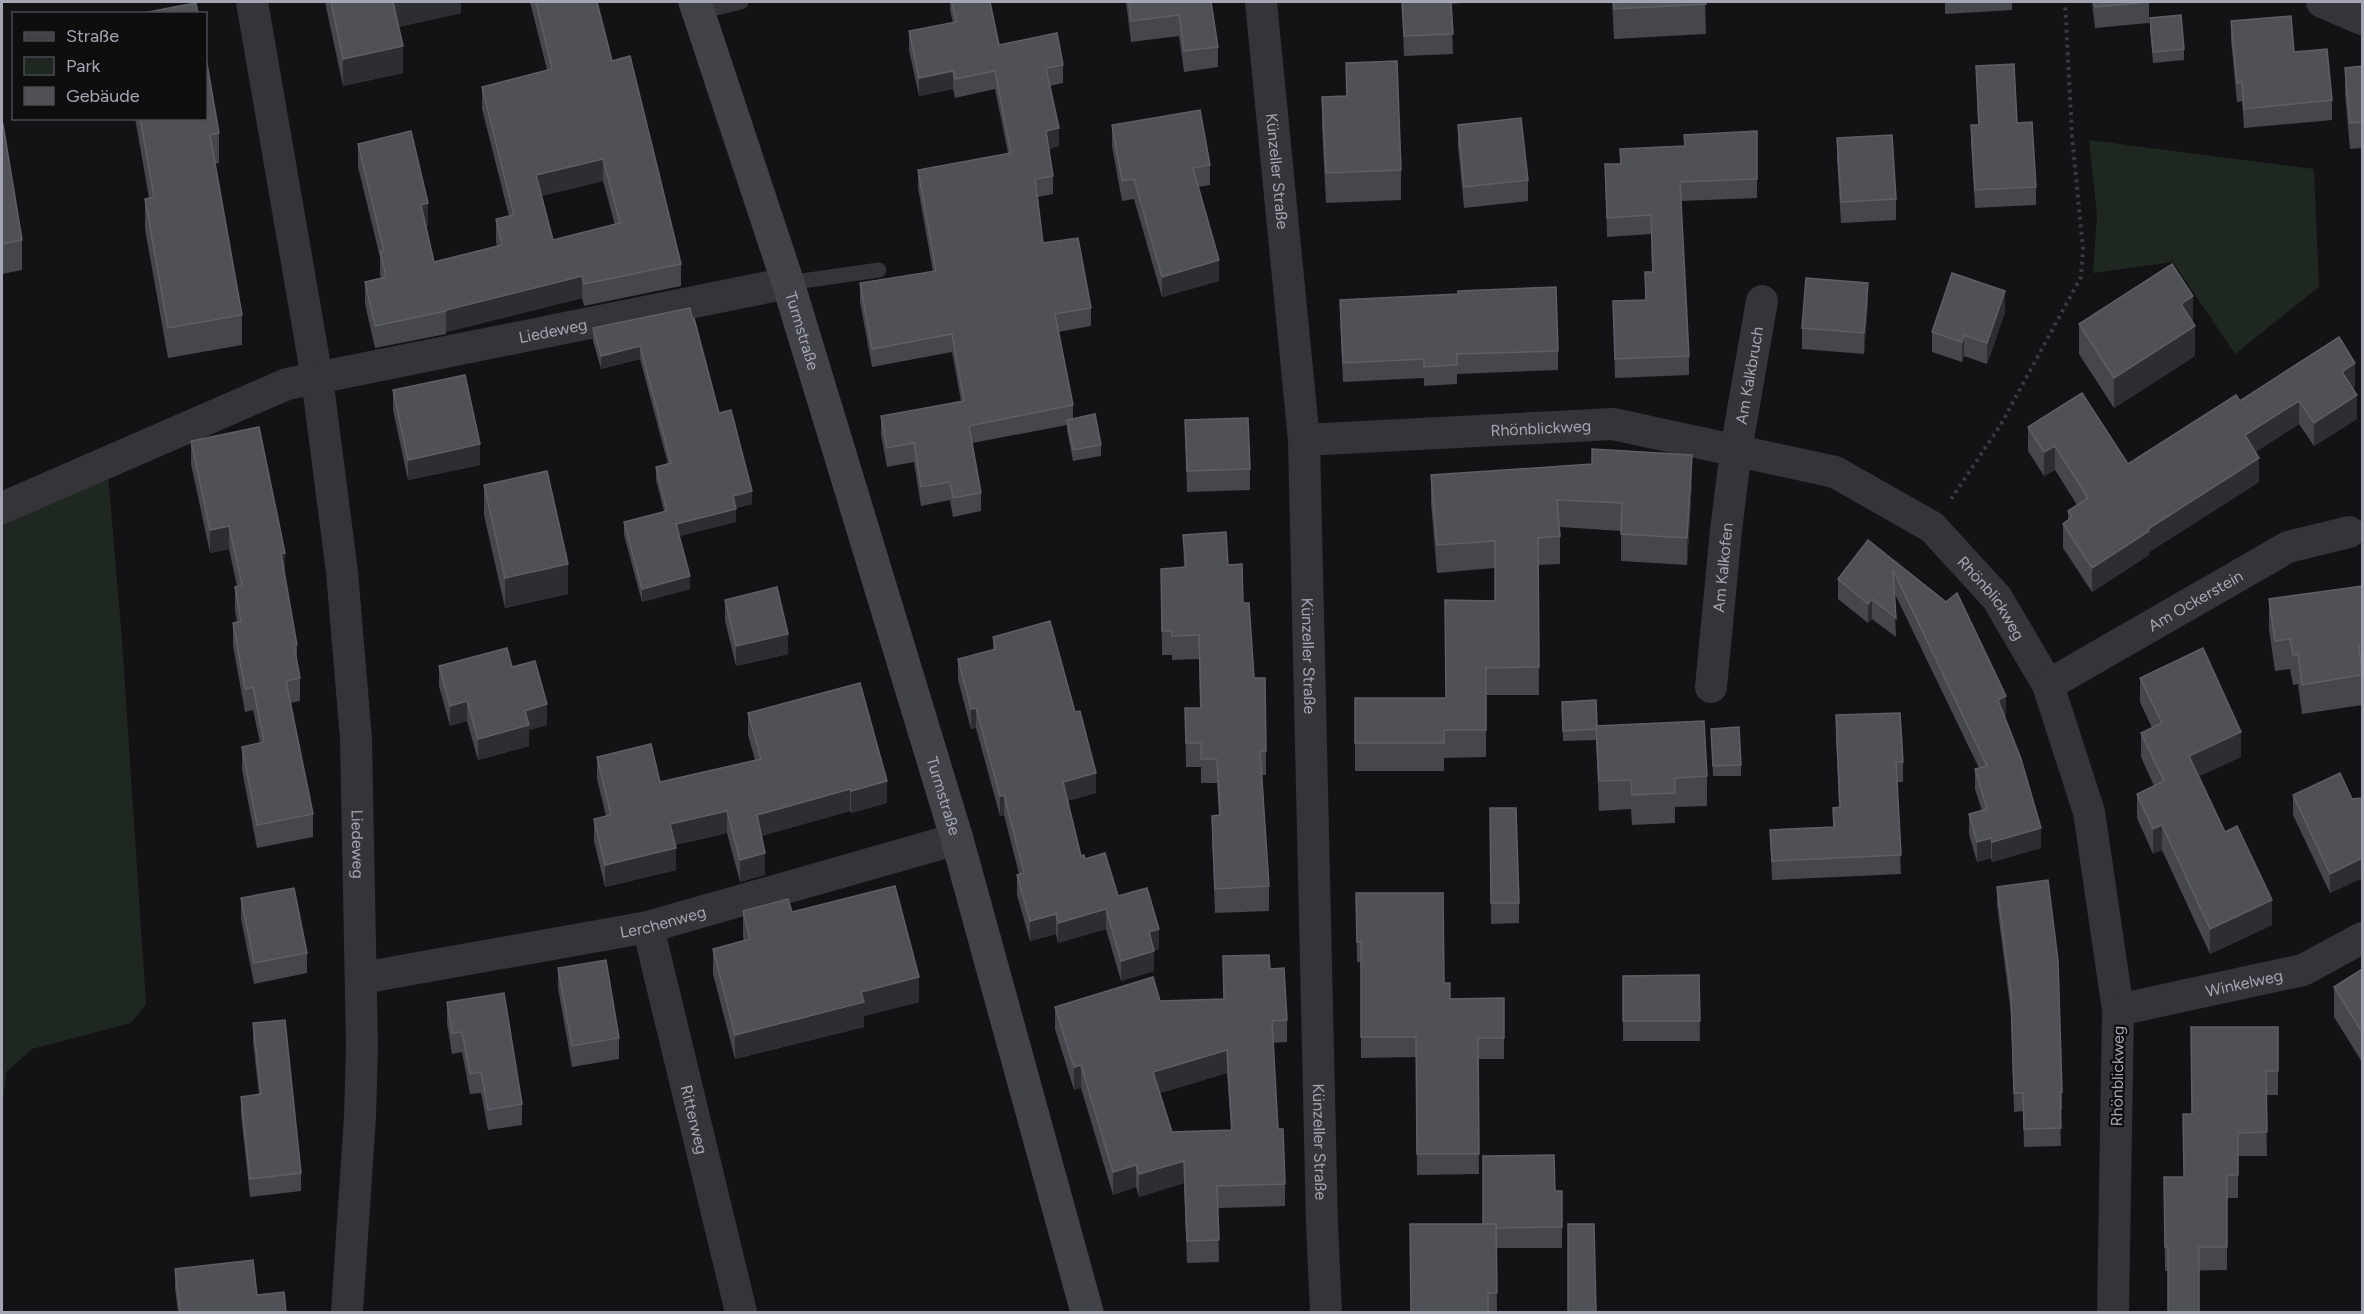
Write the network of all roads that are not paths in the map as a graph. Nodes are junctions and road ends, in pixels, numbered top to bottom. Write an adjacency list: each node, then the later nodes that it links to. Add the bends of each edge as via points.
1 (252, 2): 10 (street, Liedeweg)
2 (741, 2): 5 (lane, Turmstraße)
3 (1261, 2): 11 (street, Künzeller Straße)
4 (2322, 2): 6 (street)
5 (697, 7): 8 (main road, Turmstraße)
6 (2362, 19)
7 (879, 270): 8 (lane, Turmstraße)
8 (788, 283): 10 (street, Liedeweg); 17 (main road, Turmstraße)
9 (1762, 301): 12 (street, Am Kalkbruch)
10 (317, 378): 13 (street, Liedeweg, via 286,384); 20 (street, Liedeweg, via 340,561 356,739)
11 (1304, 440): 12 (street, Rhönblickweg, via 1613,424); 25 (street, Künzeller Straße)
12 (1736, 450): 15 (street, Rhönblickweg, via 1835,471 1932,527 1997,598); 16 (street, Am Kalkofen)
13 (2, 508)
14 (2349, 532): 15 (street, Am Ockerstein, via 2288,547)
15 (2048, 685): 21 (street, Rhönblickweg, via 2089,812)
16 (1711, 687)
17 (957, 838): 18 (street, Lerchenweg); 24 (main road, Turmstraße)
18 (648, 927): 20 (street, Lerchenweg); 23 (street, Ritterweg)
19 (2362, 938): 21 (street, Winkelweg, via 2303,970)
20 (362, 978): 22 (street, Liedeweg, via 360,1116)
21 (2118, 1010): 26 (street, Rhönblickweg)
22 (347, 1312)
23 (741, 1312)
24 (1088, 1312)
25 (1326, 1312)
26 (2113, 1312)

